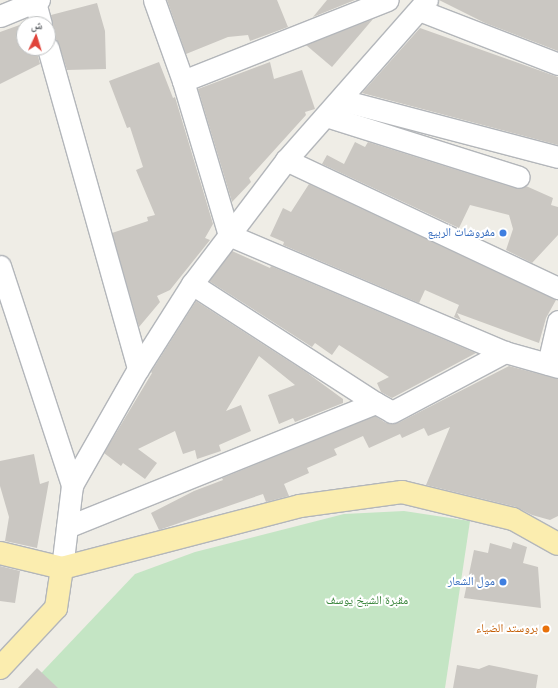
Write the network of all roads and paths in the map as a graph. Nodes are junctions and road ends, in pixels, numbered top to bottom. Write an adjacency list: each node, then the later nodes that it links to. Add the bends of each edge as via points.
1 (154, 0): 9 (street)
2 (388, 0): 9 (street)
3 (37, 1): 5 (street); 6 (street)
4 (423, 5): 8 (street); 10 (street)
5 (0, 16)
6 (40, 16)
7 (50, 56): 22 (street)
8 (558, 64)
9 (183, 81): 15 (street)
10 (341, 100): 11 (street); 12 (street)
11 (326, 116): 13 (street); 14 (street)
12 (558, 157)
13 (286, 160): 15 (street); 18 (street)
14 (519, 177)
15 (229, 235): 17 (street); 20 (street)
16 (0, 266): 24 (street)
17 (192, 284): 22 (street); 23 (street)
18 (558, 288)
19 (558, 321): 21 (street)
20 (505, 352): 21 (street); 23 (street, via 392,412)
21 (553, 366)
22 (138, 369): 24 (street)
23 (376, 403): 25 (street)
24 (72, 485): 25 (street)
25 (67, 527): 28 (street)
26 (558, 544): 28 (main road, via 513,519 402,492 300,506)
27 (0, 553): 28 (main road)
28 (62, 568): 29 (main road, via 56,608)
29 (0, 668)

